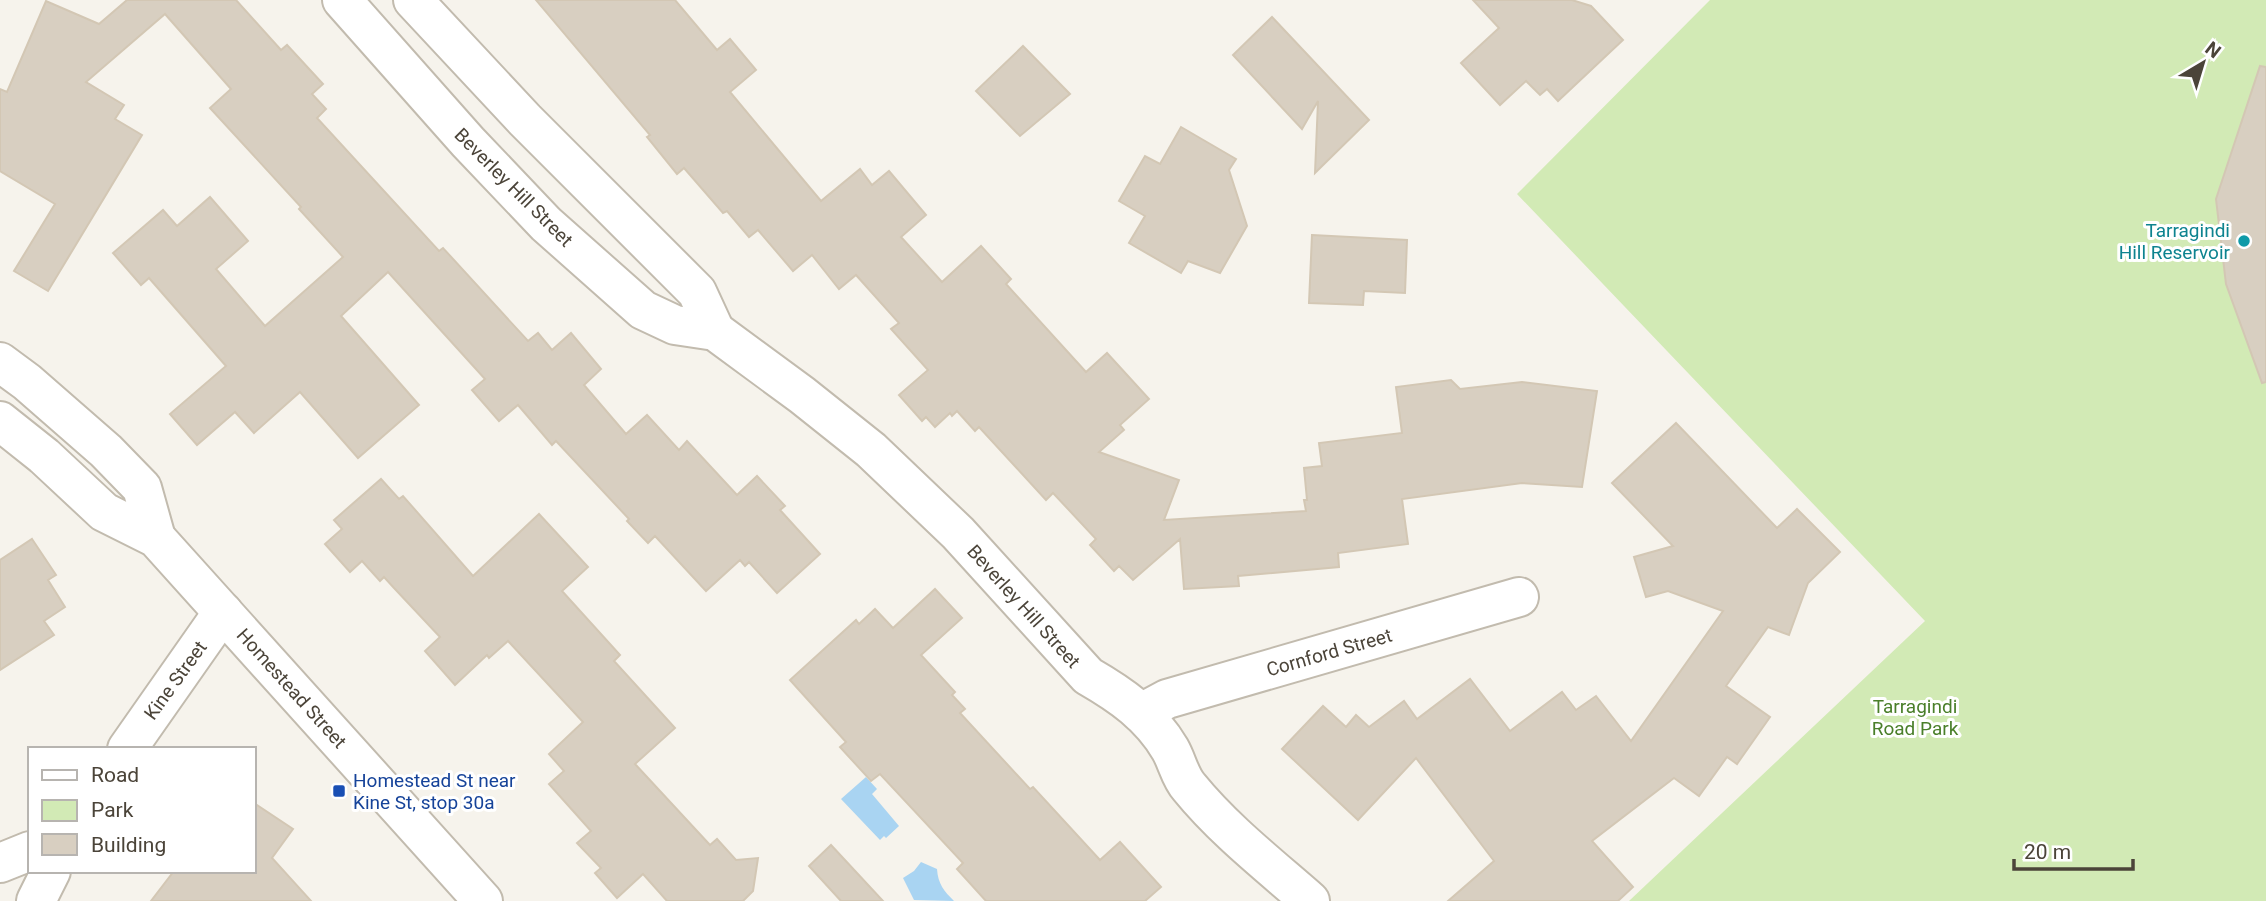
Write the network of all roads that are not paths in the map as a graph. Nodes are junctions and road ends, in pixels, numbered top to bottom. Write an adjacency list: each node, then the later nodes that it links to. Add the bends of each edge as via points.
1 (342, 0): 3 (street, Beverley Hill Street, via 468,142 566,241 643,310 675,325)
2 (413, 0): 3 (street, Beverley Hill Street, via 697,292)
3 (715, 331): 9 (street, Beverley Hill Street, via 871,450 958,533 1087,676)
4 (0, 362): 6 (street, Homestead Street, via 106,451 142,488)
5 (0, 421): 6 (street, Homestead Street, via 104,512)
6 (156, 538): 8 (street, Homestead Street)
7 (1519, 597): 9 (street, Cornford Street, via 1167,699)
8 (223, 611): 10 (street, Kine Street); 15 (street, Homestead Street)
9 (1141, 712): 16 (street, Beverley Hill Street, via 1170,749 1194,794)
10 (128, 747)
11 (28, 852): 12 (street)
12 (0, 863)
13 (50, 873): 14 (street)
14 (36, 901)
15 (483, 901)
16 (1310, 901)

